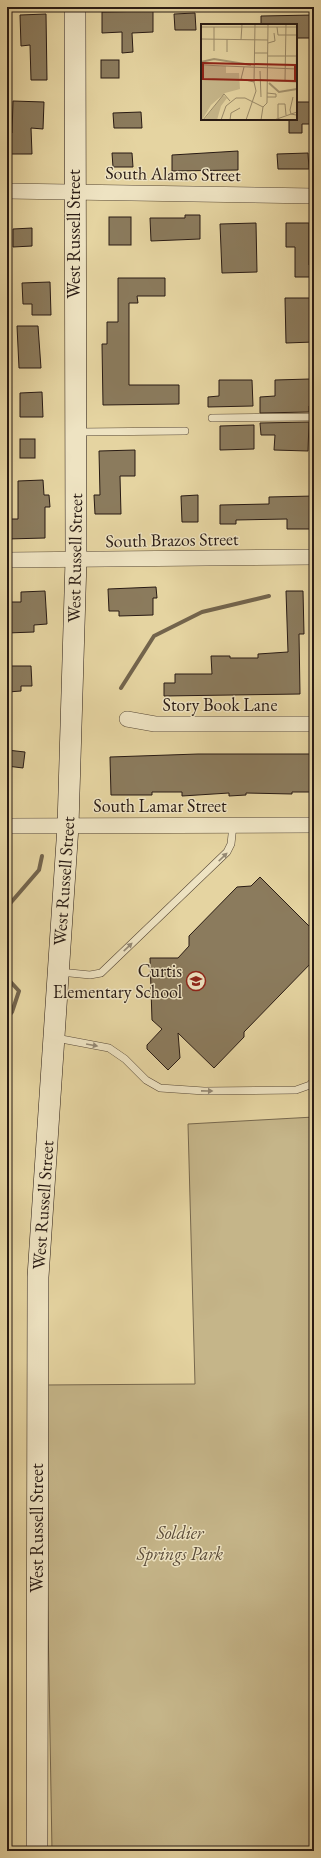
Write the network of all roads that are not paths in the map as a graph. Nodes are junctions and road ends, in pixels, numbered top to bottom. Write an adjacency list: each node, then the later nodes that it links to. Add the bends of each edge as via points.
1 (75, 7): 2 (street, West Russell Street)
2 (74, 191): 3 (street, South Alamo Street); 4 (street, South Alamo Street); 8 (street, West Russell Street)
3 (7, 192)
4 (314, 196)
5 (314, 417): 6 (lane)
6 (212, 418)
7 (185, 431): 8 (lane)
8 (75, 432): 11 (street, West Russell Street)
9 (314, 557): 11 (street, South Brazos Street)
10 (7, 560): 11 (street, South Brazos Street)
11 (76, 560): 17 (street, West Russell Street)
12 (127, 719): 13 (street, Story Book Lane, via 155,724)
13 (314, 724)
14 (233, 825): 15 (street, South Lamar Street); 17 (street, South Lamar Street); 18 (lane, one-way to 14, via 90,975 101,973 227,852 231,844)
15 (314, 825)
16 (7, 826): 17 (street, South Lamar Street)
17 (68, 826): 18 (street, West Russell Street)
18 (58, 972): 19 (street, West Russell Street)
19 (54, 1038): 20 (lane, one-way to 20, via 109,1048 125,1059 146,1080 160,1088 204,1091 296,1090 310,1085); 21 (street, West Russell Street, via 38,1277)
20 (314, 1080)
21 (37, 1851)

